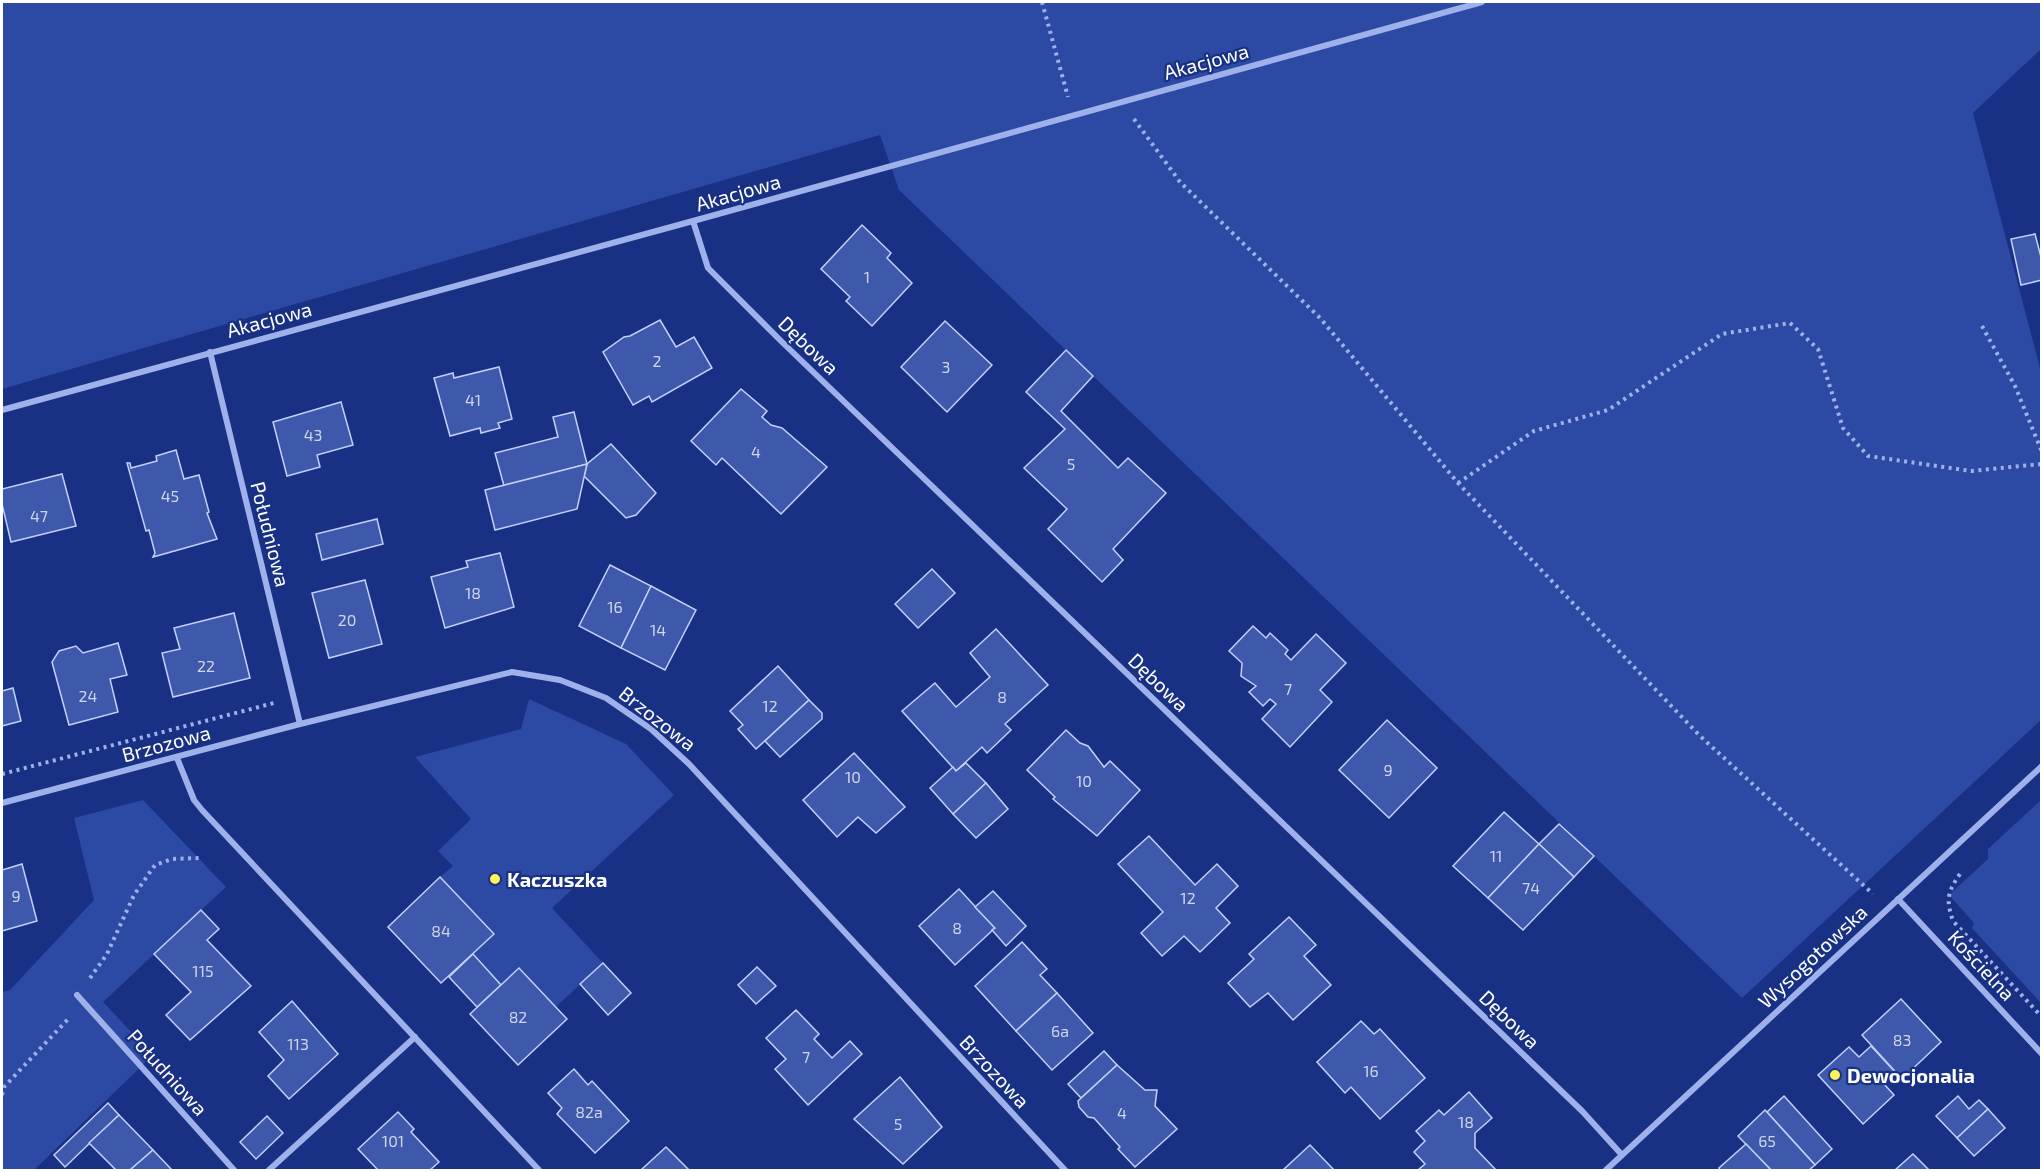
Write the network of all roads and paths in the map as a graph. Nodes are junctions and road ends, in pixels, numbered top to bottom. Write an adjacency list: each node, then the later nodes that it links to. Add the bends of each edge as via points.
1 (1042, 2): 4 (path)
2 (1482, 2): 3 (street, Akacjowa)
3 (1121, 102): 4 (street, Akacjowa); 11 (path, via 1180,182 1320,318)
4 (1073, 115): 5 (street, Akacjowa)
5 (693, 221): 7 (street, Akacjowa); 28 (street, Dębowa, via 708,268 1582,1111)
6 (1982, 326): 9 (path, via 2015,386)
7 (210, 352): 8 (street, Akacjowa); 12 (street, Południowa)
8 (2, 410)
9 (2042, 452)
10 (2042, 464): 11 (path, via 1971,471 1868,456 1843,428 1818,349 1790,323 1722,334 1608,410 1534,431)
11 (1458, 483): 20 (path, via 1700,736)
12 (294, 698): 13 (street, Południowa); 16 (path)
13 (300, 724): 14 (street, Brzozowa); 32 (street, Brzozowa, via 512,672 560,680 606,698 651,729 689,764)
14 (177, 758): 17 (street, Brzozowa); 25 (street, via 202,810)
15 (2042, 766): 21 (street, Wysogotowska)
16 (2, 774)
17 (2, 803)
18 (200, 858): 22 (path, via 172,859 155,865 134,895 107,954)
19 (1962, 871): 24 (path, via 1950,889 1947,903 1953,921)
20 (1870, 893)
21 (1898, 899): 26 (street, Kościelna); 28 (street, Wysogotowska)
22 (77, 995): 23 (street, Południowa)
23 (82, 1001): 27 (path, via 4,1087); 29 (street, Południowa)
24 (2042, 1017)
25 (415, 1037): 30 (street); 31 (street)
26 (2042, 1054)
27 (2, 1095)
28 (1622, 1155): 33 (street, Wysogotowska)
29 (234, 1170)
30 (269, 1170)
31 (539, 1170)
32 (1065, 1170)
33 (1606, 1170)

